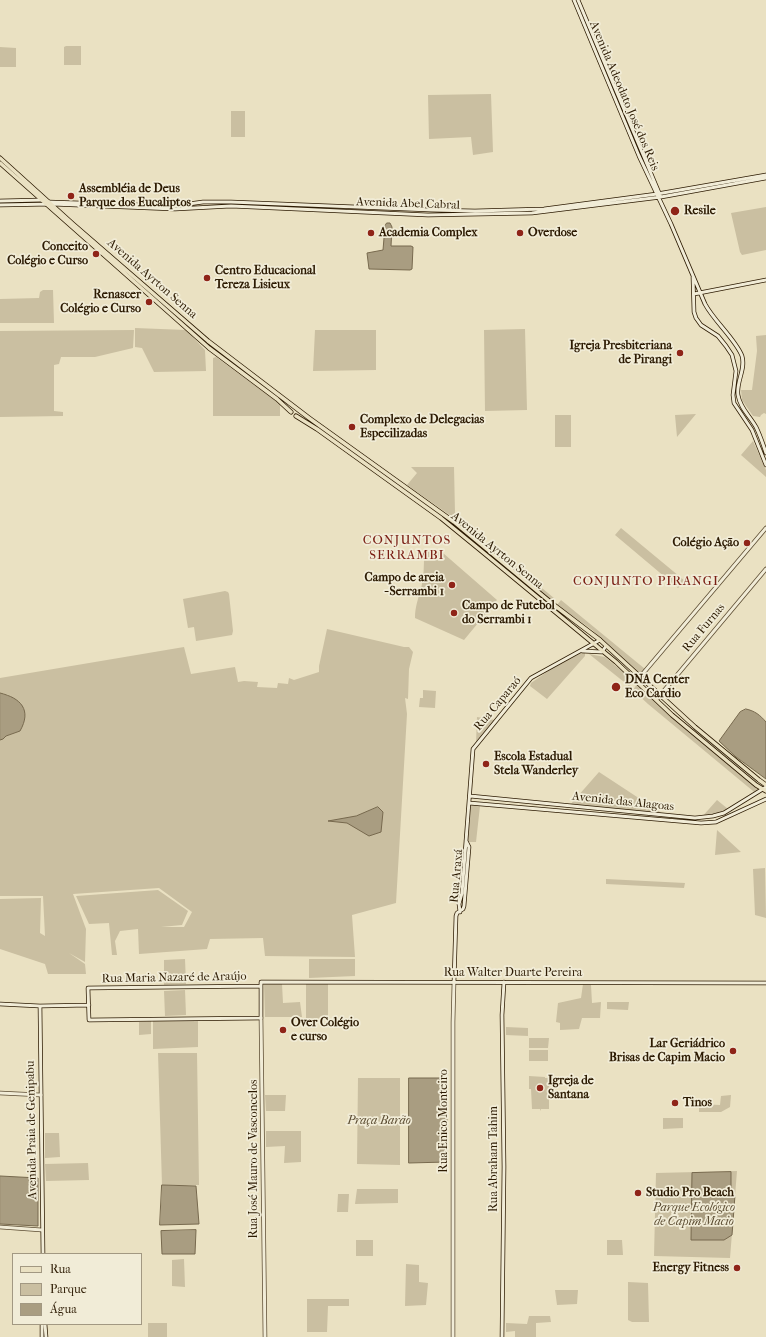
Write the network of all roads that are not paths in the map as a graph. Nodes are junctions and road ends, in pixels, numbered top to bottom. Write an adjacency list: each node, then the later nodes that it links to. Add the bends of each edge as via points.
1 (574, 0): 3 (main road, Avenida Adeodato José dos Reis)
2 (578, 0): 3 (main road, Avenida Adeodato José dos Reis)
3 (639, 150): 9 (main road, Avenida Adeodato José dos Reis)
4 (0, 158): 12 (main road, Avenida Ayrton Senna)
5 (0, 163): 10 (main road, Avenida Ayrton Senna)
6 (766, 175): 8 (main road, Avenida Abel Cabral)
7 (766, 178): 8 (main road, Avenida Abel Cabral)
8 (754, 179): 9 (main road, Avenida Abel Cabral)
9 (659, 197): 12 (main road, Avenida Abel Cabral, via 545,212 475,215 236,206 168,209); 14 (main road, Avenida Adeodato José dos Reis)
10 (42, 200): 11 (main road); 12 (main road, Avenida Ayrton Senna)
11 (0, 201)
12 (50, 204): 13 (main road, Avenida Abel Cabral); 20 (main road, Avenida Ayrton Senna, via 208,341); 21 (main road, Avenida Ayrton Senna, via 209,348)
13 (0, 205)
14 (693, 275): 16 (main road, Avenida Adeodato José dos Reis); 17 (main road)
15 (766, 280): 16 (main road)
16 (700, 292): 17 (main road); 19 (main road, Avenida Adeodato José dos Reis, via 708,310 740,353 743,364)
17 (694, 294): 18 (main road, via 696,318 730,350)
18 (735, 378): 19 (main road); 24 (main road, via 734,403 752,430)
19 (740, 379): 23 (main road, Avenida Adeodato José dos Reis, via 739,401 756,426)
20 (298, 409): 21 (main road); 22 (main road, via 299,414); 26 (main road, Avenida Ayrton Senna)
21 (291, 412): 22 (main road, Avenida Ayrton Senna)
22 (295, 418): 27 (main road, Avenida Ayrton Senna, via 300,418 328,437 442,518)
23 (766, 453)
24 (766, 465)
25 (766, 528): 34 (main road)
26 (482, 545): 27 (main road); 29 (main road, Avenida Ayrton Senna)
27 (479, 549): 30 (main road, Avenida Ayrton Senna)
28 (766, 570): 35 (main road, Rua Furnas)
29 (600, 640): 30 (main road, Rua Caparaó); 31 (main road, Avenida Ayrton Senna)
30 (594, 644): 32 (main road, Rua Caparaó); 33 (main road, Avenida Ayrton Senna)
31 (606, 646): 33 (main road); 34 (main road, Avenida Ayrton Senna)
32 (582, 651): 33 (main road); 37 (main road, Rua Caparaó, via 531,678)
33 (602, 652): 36 (main road, Avenida Ayrton Senna)
34 (640, 677): 35 (main road, Avenida Ayrton Senna)
35 (660, 695): 36 (main road, Rua Furnas); 38 (main road, Avenida Ayrton Senna, via 695,728)
36 (656, 699): 39 (main road, Avenida Ayrton Senna)
37 (473, 749): 41 (main road, Rua Araxá)
38 (766, 786): 39 (main road, Avenida das Alagoas)
39 (761, 789): 40 (main road, Avenida Ayrton Senna); 45 (main road, Avenida das Alagoas, via 724,812 697,818)
40 (766, 791)
41 (470, 796): 43 (main road, Avenida das Alagoas); 44 (main road, Rua Araxá)
42 (766, 799): 47 (main road, Avenida das Alagoas, via 709,823)
43 (517, 801): 45 (main road, Avenida das Alagoas); 46 (main road)
44 (469, 803): 46 (main road, Avenida das Alagoas); 48 (main road, Rua Araxá)
45 (558, 805): 47 (main road)
46 (517, 807): 47 (main road, Avenida das Alagoas)
47 (557, 810)
48 (466, 841): 49 (main road, Rua Araxá); 50 (main road, Rua Araxá, via 469,847)
49 (461, 899): 50 (main road); 51 (main road, Rua Araxá)
50 (465, 900): 51 (main road, Rua Araxá, via 464,908)
51 (460, 910): 53 (main road, Rua Enico Monteiro, via 456,916)
52 (261, 982): 53 (main road, Rua Walter Duarte Pereira); 56 (main road, Rua José Mauro de Vasconcelos)
53 (454, 982): 54 (main road, Rua Walter Duarte Pereira); 71 (main road, Rua Enico Monteiro)
54 (504, 982): 55 (main road, Rua Walter Duarte Pereira); 72 (main road, Rua Abraham Tahim)
55 (766, 983)
56 (261, 986): 58 (main road, Rua Maria Nazaré de Araújo, via 88,988); 60 (main road, Rua José Mauro de Vasconcelos)
57 (0, 1004): 59 (main road)
58 (89, 1005): 59 (main road); 60 (main road, via 89,1020)
59 (40, 1006): 62 (main road, Avenida Praia de Genipabu)
60 (261, 1018): 70 (main road, Rua José Mauro de Vasconcelos)
61 (0, 1093): 62 (main road)
62 (41, 1095): 64 (main road, Avenida Praia de Genipabu)
63 (0, 1228): 64 (main road)
64 (42, 1230): 65 (main road, Avenida Praia de Genipabu)
65 (43, 1253)
66 (42, 1325): 68 (main road)
67 (46, 1325): 69 (main road)
68 (42, 1337)
69 (46, 1337)
70 (265, 1337)
71 (453, 1337)
72 (502, 1337)

